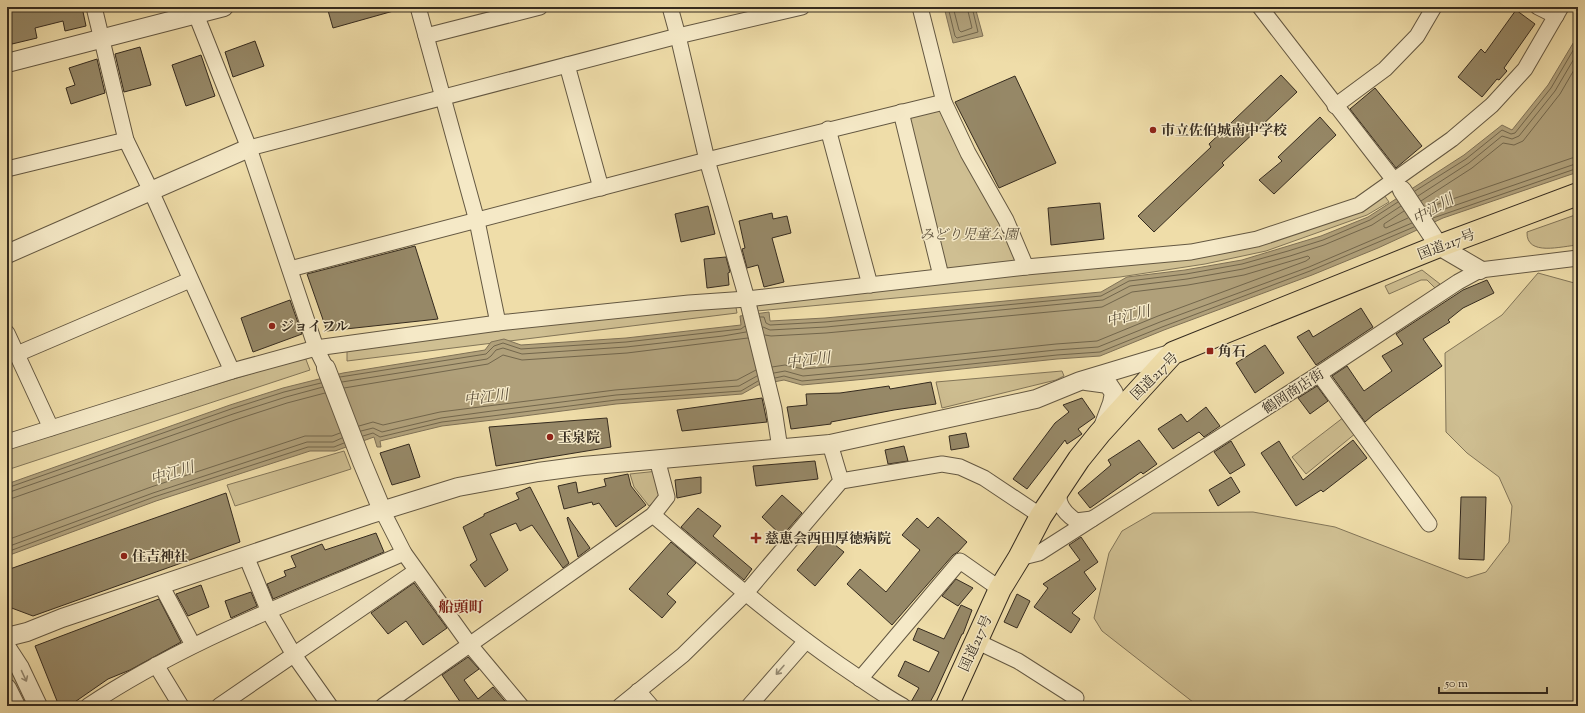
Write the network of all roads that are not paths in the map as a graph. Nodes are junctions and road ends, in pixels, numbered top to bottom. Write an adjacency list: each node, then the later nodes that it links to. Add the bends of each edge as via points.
1 (94, 7): 15 (street)
2 (224, 7): 11 (street)
3 (418, 7): 13 (street)
4 (540, 7): 13 (street)
5 (670, 7): 14 (street)
6 (802, 7): 14 (street)
7 (920, 7): 19 (street)
8 (1434, 7): 20 (street, via 1417,36 1385,69)
9 (1538, 7): 12 (street)
10 (1265, 9): 20 (street)
11 (194, 11): 15 (street); 24 (street)
12 (1559, 12): 27 (street, via 1525,69 1492,105)
13 (426, 36): 18 (street)
14 (678, 36): 17 (street); 25 (street)
15 (102, 40): 16 (street); 23 (street)
16 (7, 63)
17 (567, 65): 18 (street); 28 (street)
18 (443, 97): 24 (street); 31 (street)
19 (944, 102): 21 (street); 35 (street, via 968,153 1006,220)
20 (1335, 106): 27 (street)
21 (901, 112): 22 (street); 38 (street)
22 (828, 129): 25 (street); 40 (street)
23 (126, 140): 26 (street); 29 (street)
24 (249, 148): 29 (street); 36 (street)
25 (707, 160): 28 (street); 41 (street)
26 (7, 169)
27 (1397, 186): 32 (street); 35 (street, via 1359,205 1257,239 1191,252)
28 (601, 188): 31 (street)
29 (151, 191): 33 (street); 39 (street)
30 (1578, 194): 32 (highway, 国道217号)
31 (477, 221): 36 (street); 42 (street)
32 (1434, 238): 37 (street); 45 (highway, 国道217号)
33 (7, 254)
34 (1578, 258): 37 (street, 鶴岡商店街)
35 (1026, 267): 38 (street)
36 (290, 270): 44 (street)
37 (1480, 270): 49 (street, 鶴岡商店街)
38 (941, 276): 40 (street)
39 (190, 280): 46 (street); 48 (street)
40 (870, 285): 41 (street)
41 (748, 304): 42 (street, via 689,303); 55 (street, via 774,409)
42 (498, 322): 44 (street)
43 (7, 333): 46 (street)
44 (316, 348): 47 (street); 48 (street)
45 (1173, 353): 50 (street); 52 (highway, 国道217号)
46 (17, 354): 51 (street)
47 (326, 368): 59 (street)
48 (232, 371): 51 (street)
49 (1319, 374): 62 (street, 鶴岡商店街); 63 (street)
50 (1080, 381): 52 (street, via 1108,384 1114,393); 54 (street, via 1036,399)
51 (51, 428): 53 (street)
52 (1100, 433): 58 (highway, 国道217号)
53 (7, 442)
54 (830, 444): 55 (street); 57 (street)
55 (780, 449): 56 (street)
56 (657, 459): 59 (street, via 538,472 458,487); 60 (street, via 667,498)
57 (841, 481): 61 (street, via 942,464 960,467 984,478); 70 (street)
58 (1063, 482): 61 (highway, 国道217号); 62 (street, via 1058,497 1068,516 1076,522)
59 (382, 510): 64 (street); 65 (street)
60 (653, 515): 70 (street); 76 (street)
61 (1041, 516): 66 (highway, 国道217号)
62 (1093, 519): 66 (street, 鶴岡商店街, via 1039,553)
63 (1429, 524)
64 (404, 553): 67 (street); 71 (street)
65 (246, 556): 68 (street); 71 (street)
66 (1019, 558): 69 (highway, 国道217号)
67 (416, 571): 76 (street); 78 (street)
68 (161, 585): 72 (street); 75 (street)
69 (1000, 588): 74 (highway, 国道217号); 80 (street, via 960,561)
70 (745, 594): 73 (street); 82 (street, via 683,655)
71 (269, 612): 75 (street); 78 (street)
72 (7, 637)
73 (806, 641): 80 (street); 95 (street, one-way to 95)
74 (976, 641): 83 (street, via 1018,661); 97 (highway, 国道217号)
75 (194, 645): 79 (street)
76 (470, 645): 91 (street); 92 (street)
77 (7, 648): 86 (street, one-way to 86, via 20,668)
78 (294, 656): 89 (street); 90 (street)
79 (156, 665): 87 (street); 88 (street)
80 (860, 678): 84 (street)
81 (7, 688): 85 (street)
82 (638, 691): 93 (street); 94 (street)
83 (1076, 698)
84 (886, 702): 96 (street)
85 (16, 706)
86 (38, 706)
87 (88, 706)
88 (181, 706)
89 (219, 706)
90 (330, 706)
91 (383, 706)
92 (521, 706)
93 (620, 706)
94 (651, 706)
95 (749, 706)
96 (903, 706)
97 (947, 706)

